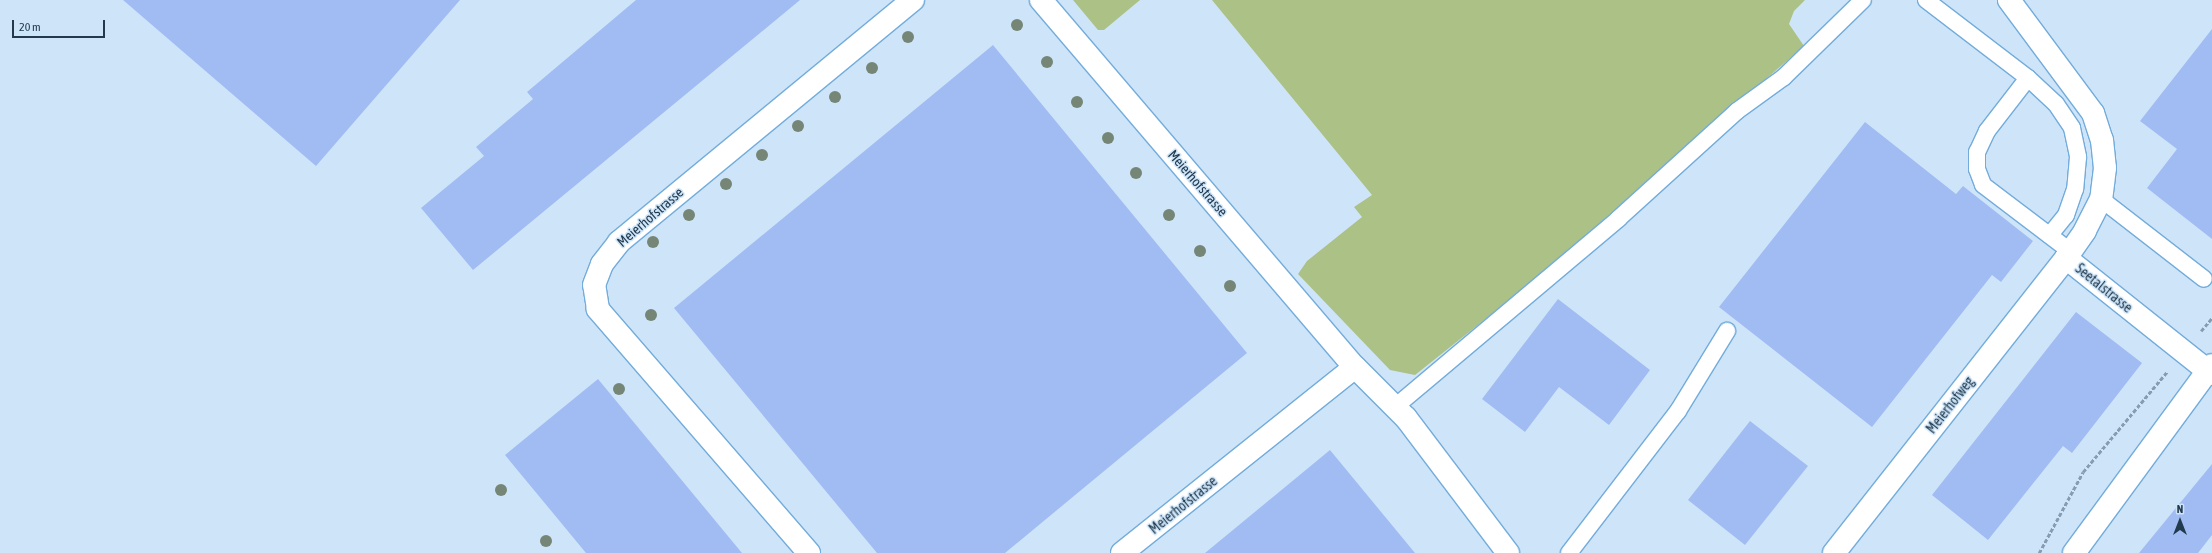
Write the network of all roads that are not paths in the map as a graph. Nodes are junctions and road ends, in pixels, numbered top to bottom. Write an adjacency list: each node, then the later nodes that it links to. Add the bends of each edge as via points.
1 (913, 0): 15 (street, Meierhofstrasse, via 619,242 602,264 594,285 598,309)
2 (1041, 0): 12 (street, Meierhofstrasse)
3 (1863, 0): 14 (lane, via 1784,76 1737,111 1618,219)
4 (1926, 0): 6 (lane)
5 (2009, 0): 7 (street, Seetalstrasse, via 2093,113 2102,140 2105,168)
6 (2028, 78): 8 (lane, via 2056,104 2072,128 2078,157 2075,189 2066,215); 8 (lane, via 1987,131 1977,152 1977,169 1983,185)
7 (2101, 199): 9 (street, Seetalstrasse, via 2085,231); 10 (lane)
8 (2050, 235): 9 (lane)
9 (2068, 254): 13 (street, Seetalstrasse, via 2184,352); 19 (street, Meierhofweg)
10 (2204, 279)
11 (1727, 331): 18 (lane, via 1678,411)
12 (1355, 367): 14 (street, Meierhofstrasse); 16 (street, Meierhofstrasse)
13 (2210, 370): 20 (street, Seetalstrasse)
14 (1395, 407): 17 (street, Meierhofstrasse)
15 (809, 553)
16 (1122, 553)
17 (1508, 553)
18 (1569, 553)
19 (1834, 553)
20 (2074, 553)

